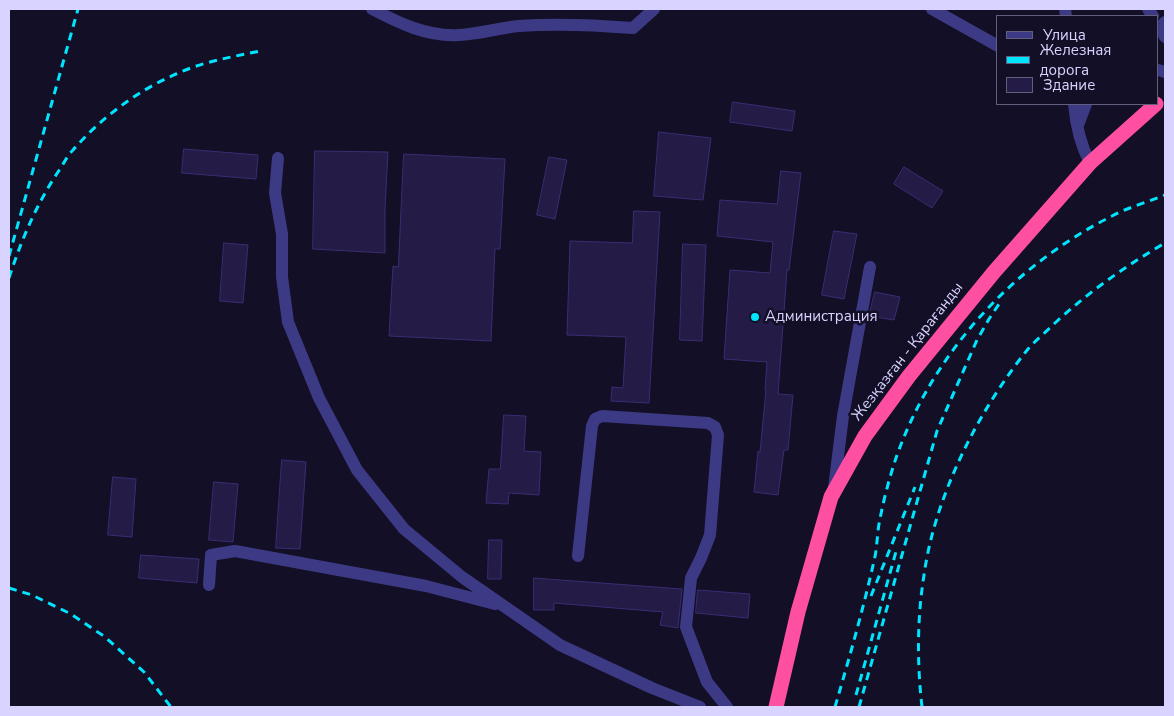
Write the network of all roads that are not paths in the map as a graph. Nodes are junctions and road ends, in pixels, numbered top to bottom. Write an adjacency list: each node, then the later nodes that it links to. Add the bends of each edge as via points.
1 (372, 9): 2 (lane, via 405,26 440,35 458,35 519,26 591,24 633,28)
2 (654, 9)
3 (932, 9): 4 (lane)
4 (996, 45)
5 (1074, 105): 8 (lane)
6 (1086, 105): 8 (lane)
7 (1155, 105): 10 (highway, Жезқазған - Қарағанды)
8 (1077, 128): 10 (lane)
9 (278, 158): 15 (lane, via 275,193 282,234 282,277 288,322 319,398 357,470 404,529 462,577)
10 (1090, 163): 12 (highway, Жезқазған - Қарағанды, via 994,272 909,376 865,436)
11 (870, 267): 12 (lane, via 843,416)
12 (834, 493): 18 (highway, Жезқазған - Қарағанды, via 798,612)
13 (578, 556): 17 (lane, via 595,419 602,416 650,419 708,423 715,427 718,435 710,535 690,578 686,627 707,682)
14 (210, 585): 15 (lane, via 212,555 235,551 426,586)
15 (505, 607): 16 (lane, via 560,644)
16 (700, 707)
17 (727, 707)
18 (776, 707)

